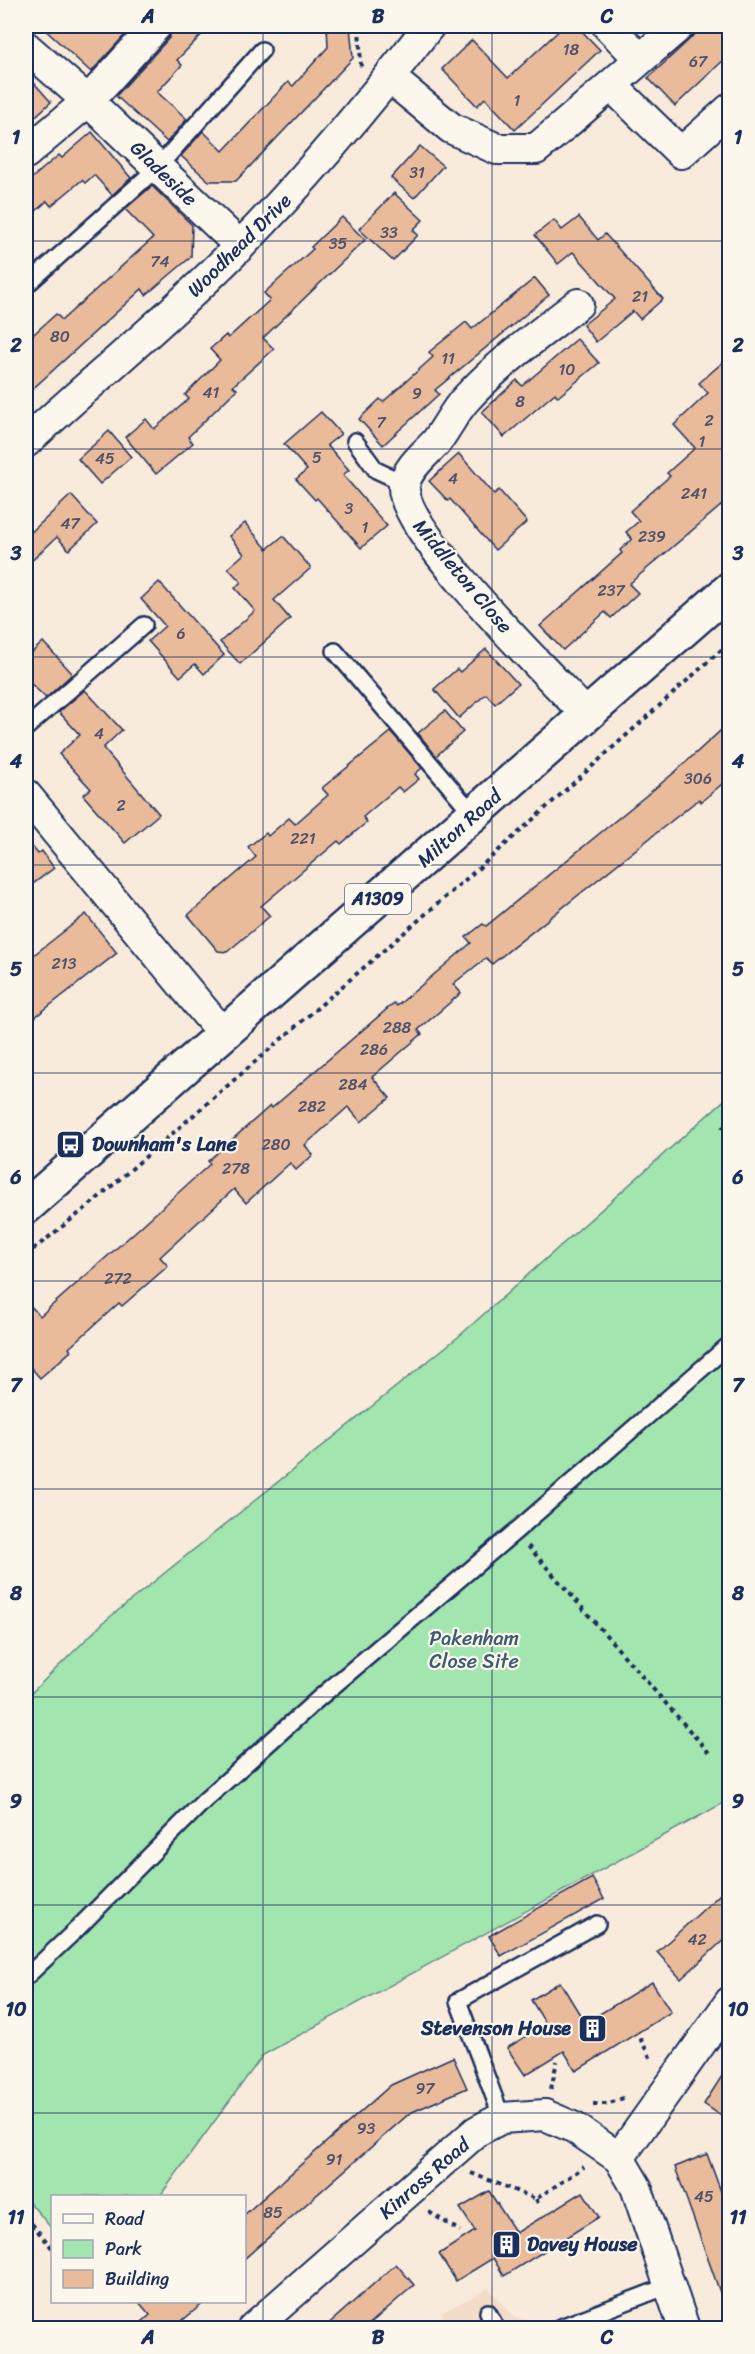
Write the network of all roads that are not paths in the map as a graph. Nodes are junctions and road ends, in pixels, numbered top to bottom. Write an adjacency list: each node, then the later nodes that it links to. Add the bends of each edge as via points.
1 (156, 26): 10 (street)
2 (429, 26): 8 (street, Woodhead Drive)
3 (608, 26): 7 (street)
4 (679, 26): 7 (street)
5 (26, 46): 10 (street, Gladeside)
6 (262, 50): 13 (lane)
7 (639, 58): 9 (street)
8 (389, 77): 9 (street, via 451,128 496,149 536,149); 14 (street, Woodhead Drive, via 308,175)
9 (612, 86): 11 (street, via 681,153)
10 (88, 101): 12 (street); 13 (street, Gladeside)
11 (729, 109)
12 (26, 153)
13 (158, 167): 14 (street, Gladeside); 15 (lane)
14 (240, 246): 18 (street, Woodhead Drive, via 155,328)
15 (30, 282)
16 (578, 304): 19 (street, via 464,401)
17 (355, 441): 19 (lane, via 376,470)
18 (26, 442)
19 (404, 483): 23 (street, Middleton Close, via 412,514 437,551)
20 (729, 589): 23 (main road, Milton Road / A1309)
21 (144, 625): 24 (lane)
22 (335, 651): 26 (lane)
23 (586, 714): 26 (main road, Milton Road / A1309)
24 (26, 728)
25 (26, 795): 27 (street)
26 (474, 815): 27 (main road, Milton Road / A1309)
27 (224, 1035): 28 (main road, Milton Road / A1309)
28 (26, 1207)
29 (729, 1344): 31 (lane, via 213,1793)
30 (597, 1924): 33 (lane, via 458,2001)
31 (26, 1977)
32 (729, 2002): 34 (street)
33 (502, 2118): 34 (street, Kinross Road, via 545,2115 575,2128); 37 (street, Kinross Road, via 477,2131)
34 (619, 2158): 35 (street, via 636,2187)
35 (668, 2286): 39 (lane); 40 (street)
36 (489, 2312): 38 (lane)
37 (253, 2328)
38 (496, 2328)
39 (558, 2328)
40 (684, 2328)

